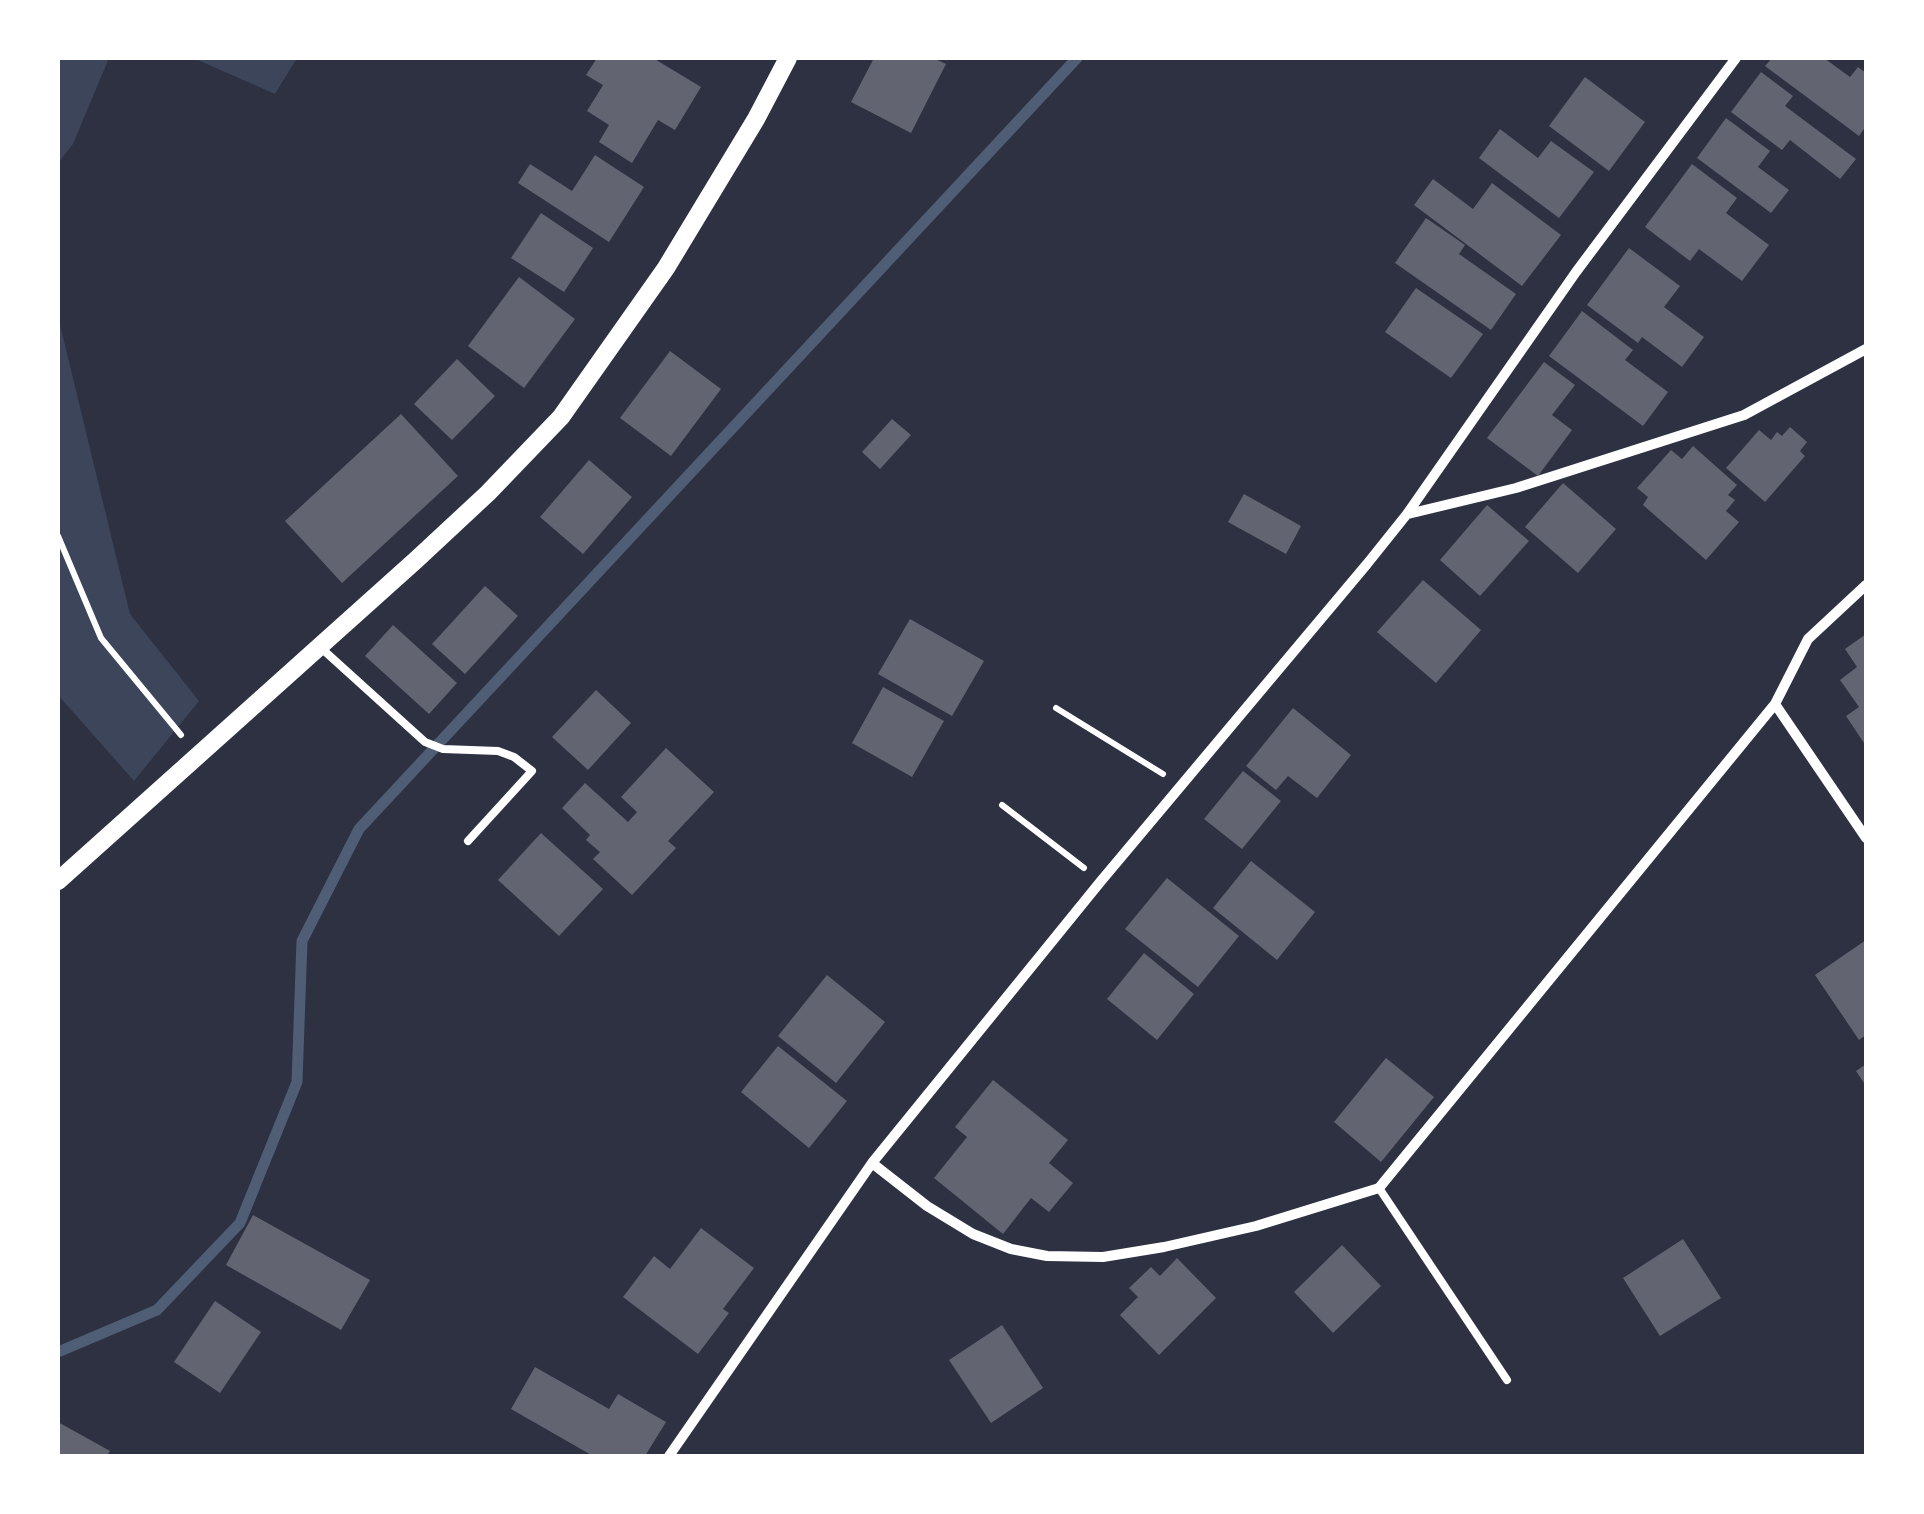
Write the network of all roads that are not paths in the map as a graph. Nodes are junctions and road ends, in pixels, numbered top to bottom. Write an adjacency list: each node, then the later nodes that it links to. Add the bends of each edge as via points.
1 (788, 58): 6 (street, via 666,268 561,417 488,494)
2 (1736, 58): 4 (street)
3 (1866, 350): 4 (street, via 1744,415 1516,488)
4 (1407, 514): 11 (street)
5 (1866, 586): 7 (street, via 1808,640)
6 (320, 646): 9 (lane, via 426,742 498,752 532,771); 10 (street)
7 (1775, 704): 8 (street); 12 (street)
8 (1866, 838)
9 (468, 841)
10 (58, 881)
11 (872, 1163): 12 (street, via 973,1234 1047,1256 1103,1258 1164,1247); 14 (street)
12 (1379, 1188): 13 (lane)
13 (1507, 1380)
14 (669, 1456)

